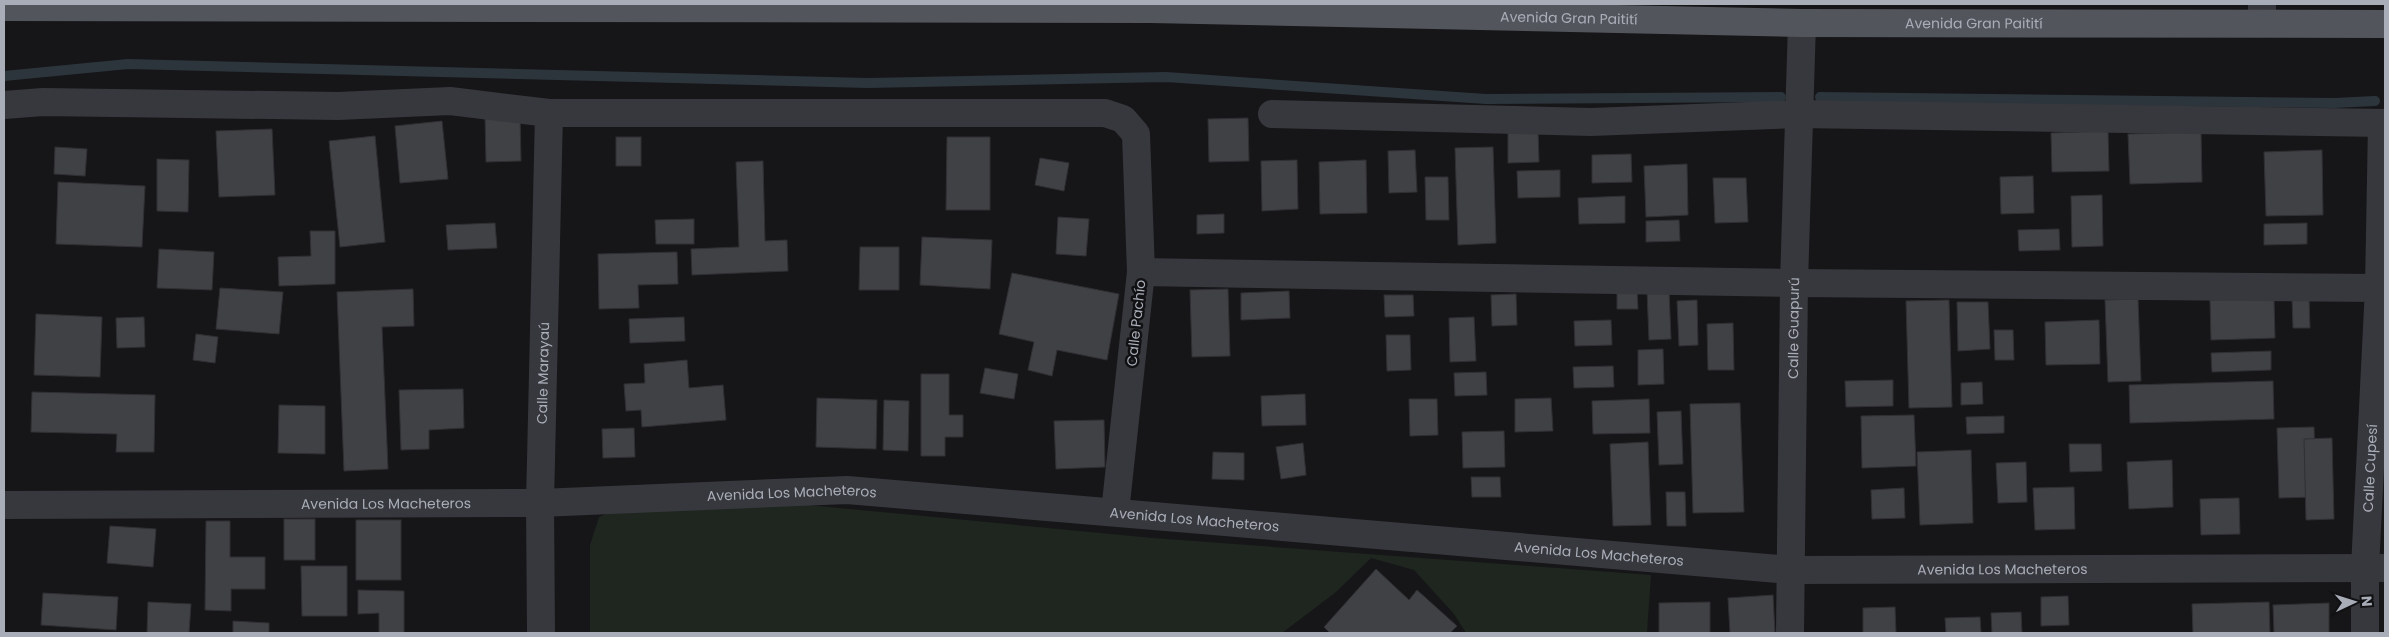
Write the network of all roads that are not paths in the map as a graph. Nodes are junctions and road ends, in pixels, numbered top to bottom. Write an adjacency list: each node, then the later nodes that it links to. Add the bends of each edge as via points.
1 (4, 7): 3 (main road, Avenida Gran Paitití, via 1151,8)
2 (2262, 13): 3 (main road, Avenida Gran Paitití); 4 (main road, Avenida Gran Paitití)
3 (1802, 24): 8 (street, Calle Guapurú)
4 (2385, 24)
5 (4, 104): 6 (street, via 338,106 450,101)
6 (549, 113): 10 (street, Calle Pachío, via 1105,113 1123,119 1136,134); 13 (street, Calle Marayaú)
7 (1272, 114): 8 (street, via 1591,122)
8 (1798, 114): 9 (street); 11 (street, Calle Guapurú)
9 (2384, 123): 12 (street, Calle Cupesí)
10 (1141, 272): 11 (street); 15 (street, Calle Pachío)
11 (1794, 283): 12 (street); 17 (street, Calle Guapurú)
12 (2379, 288): 16 (street, Calle Cupesí)
13 (540, 503): 14 (street, Avenida Los Macheteros); 15 (street, Avenida Los Macheteros, via 847,490); 18 (street, Calle Marayaú)
14 (4, 506)
15 (1115, 512): 17 (street, Avenida Los Macheteros)
16 (2375, 568): 17 (street, Avenida Los Macheteros); 20 (street, Calle Cupesí)
17 (1790, 570): 19 (street, Calle Guapurú)
18 (541, 633)
19 (1790, 633)
20 (2365, 633)

